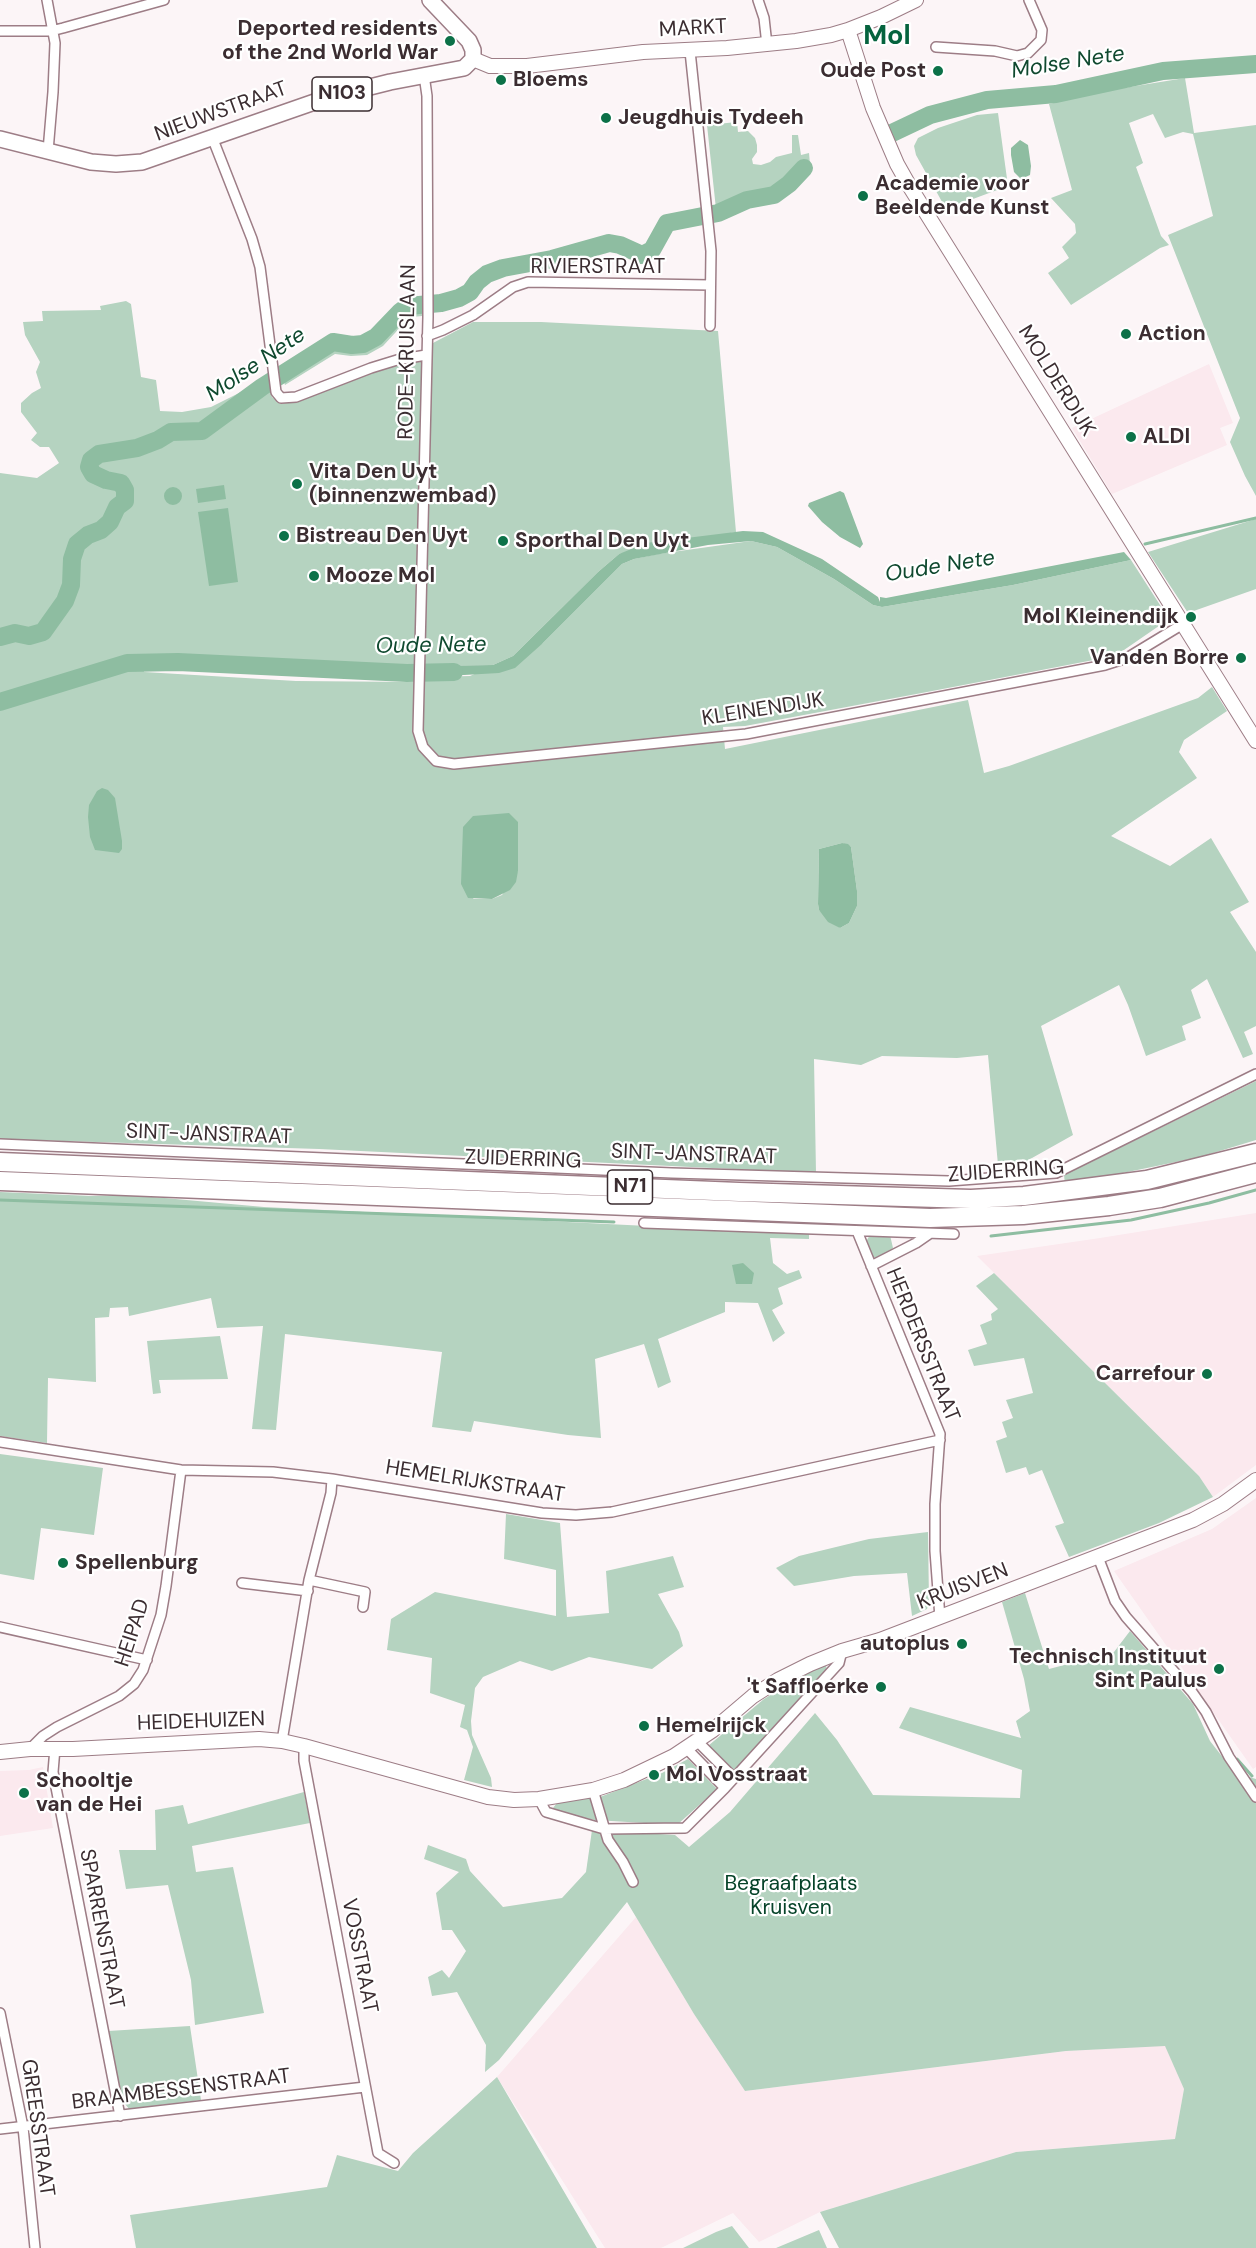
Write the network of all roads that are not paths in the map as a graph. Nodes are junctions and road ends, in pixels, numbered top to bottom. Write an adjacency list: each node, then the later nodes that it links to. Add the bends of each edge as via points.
1 (47, 0): 9 (street)
2 (164, 0): 9 (street)
3 (430, 0): 13 (main road, via 469,41)
4 (759, 0): 10 (street)
5 (1029, 0): 11 (street, via 1042,30 1041,40 1028,54)
6 (913, 1): 7 (street, MARKT)
7 (848, 30): 10 (street, MARKT); 22 (street, MOLDERDIJK, via 873,108 897,164)
8 (0, 31): 9 (street)
9 (51, 31): 17 (street, via 55,43 54,92)
10 (767, 45): 12 (street, MARKT)
11 (936, 47)
12 (690, 51): 13 (street, MARKT, via 643,52 527,66 490,66); 18 (street, via 711,251)
13 (473, 59): 14 (main road, NIEUWSTRAAT / N103, via 464,68)
14 (424, 75): 15 (main road, NIEUWSTRAAT / N103, via 317,101); 20 (street, RODE-KRUISLAAN)
15 (212, 137): 17 (main road, NIEUWSTRAAT / N103, via 142,162 91,162); 21 (street, via 260,267 276,392 281,398 296,398 371,368)
16 (0, 139): 17 (main road, N103)
17 (48, 151)
18 (710, 285): 19 (street); 20 (street, RIVIERSTRAAT, via 528,282 513,287 473,315)
19 (710, 326)
20 (427, 336): 21 (street, RODE-KRUISLAAN)
21 (426, 355): 23 (street, RODE-KRUISLAAN)
22 (1183, 624): 23 (street, KLEINENDIJK, via 1127,658 982,690 746,734 454,764 436,760 423,747 418,731); 24 (street, MOLDERDIJK)
23 (420, 665)
24 (1256, 741)
25 (1256, 1074): 26 (street, SINT-JANSTRAAT, via 1056,1173 949,1180 672,1173)
26 (0, 1144)
27 (1256, 1153): 28 (highway, ZUIDERRING / N71, via 1147,1180 971,1199)
28 (0, 1162)
29 (1256, 1173): 30 (highway, ZUIDERRING / N71, via 1160,1198 1109,1206 1023,1215 930,1218)
30 (0, 1181)
31 (644, 1223): 32 (street, HERDERSSTRAAT)
32 (856, 1232): 33 (street, HERDERSSTRAAT); 35 (street, HERDERSSTRAAT)
33 (930, 1234): 34 (street, HERDERSSTRAAT); 35 (street, HERDERSSTRAAT)
34 (954, 1234)
35 (871, 1266): 36 (street, HERDERSSTRAAT)
36 (940, 1440): 39 (street, HEMELRIJKSTRAAT, via 612,1512 576,1515); 46 (street, HERDERSSTRAAT, via 935,1504)
37 (0, 1442): 38 (street, HEMELRIJKSTRAAT)
38 (181, 1470): 39 (street, HEMELRIJKSTRAAT, via 273,1472); 49 (street, HEIPAD, via 161,1615)
39 (332, 1479): 42 (street)
40 (1256, 1480): 41 (street, KRUISVEN, via 1193,1520)
41 (1098, 1557): 46 (street, KRUISVEN); 59 (street, via 1115,1601 1206,1712)
42 (309, 1580): 44 (street); 45 (street, via 365,1592)
43 (242, 1583): 44 (street)
44 (308, 1591): 50 (street)
45 (363, 1607)
46 (940, 1618): 48 (street, KRUISVEN)
47 (0, 1627): 49 (street)
48 (842, 1651): 51 (street, KRUISVEN, via 778,1680); 56 (street, via 839,1663)
49 (147, 1660): 54 (street, HEIPAD, via 134,1684 119,1696 49,1731)
50 (282, 1741): 52 (street, HEIDEHUIZEN); 53 (street, HEIDEHUIZEN)
51 (692, 1745): 56 (street); 57 (street); 58 (street, KRUISVEN, via 647,1770)
52 (304, 1746): 60 (street, HEIDEHUIZEN, via 488,1797); 64 (street, VOSSTRAAT)
53 (55, 1748): 54 (street, HEIDEHUIZEN); 65 (street, SPARRENSTRAAT, via 53,1772)
54 (30, 1749): 55 (street, HEIDEHUIZEN)
55 (0, 1752)
56 (734, 1778): 57 (street)
57 (725, 1788): 61 (street, via 685,1828)
58 (593, 1790): 60 (street, KRUISVEN); 61 (street)
59 (1256, 1797)
60 (539, 1799): 61 (street, via 546,1812)
61 (604, 1829): 62 (street)
62 (633, 1882)
63 (0, 2013): 66 (street, GREESSTRAAT)
64 (365, 2087): 65 (street, BRAAMBESSENSTRAAT); 68 (street, VOSSTRAAT, via 378,2153)
65 (120, 2116): 66 (street, BRAAMBESSENSTRAAT)
66 (23, 2127): 67 (street, BRAAMBESSENSTRAAT); 69 (street, GREESSTRAAT)
67 (0, 2128)
68 (394, 2163)
69 (35, 2248)

